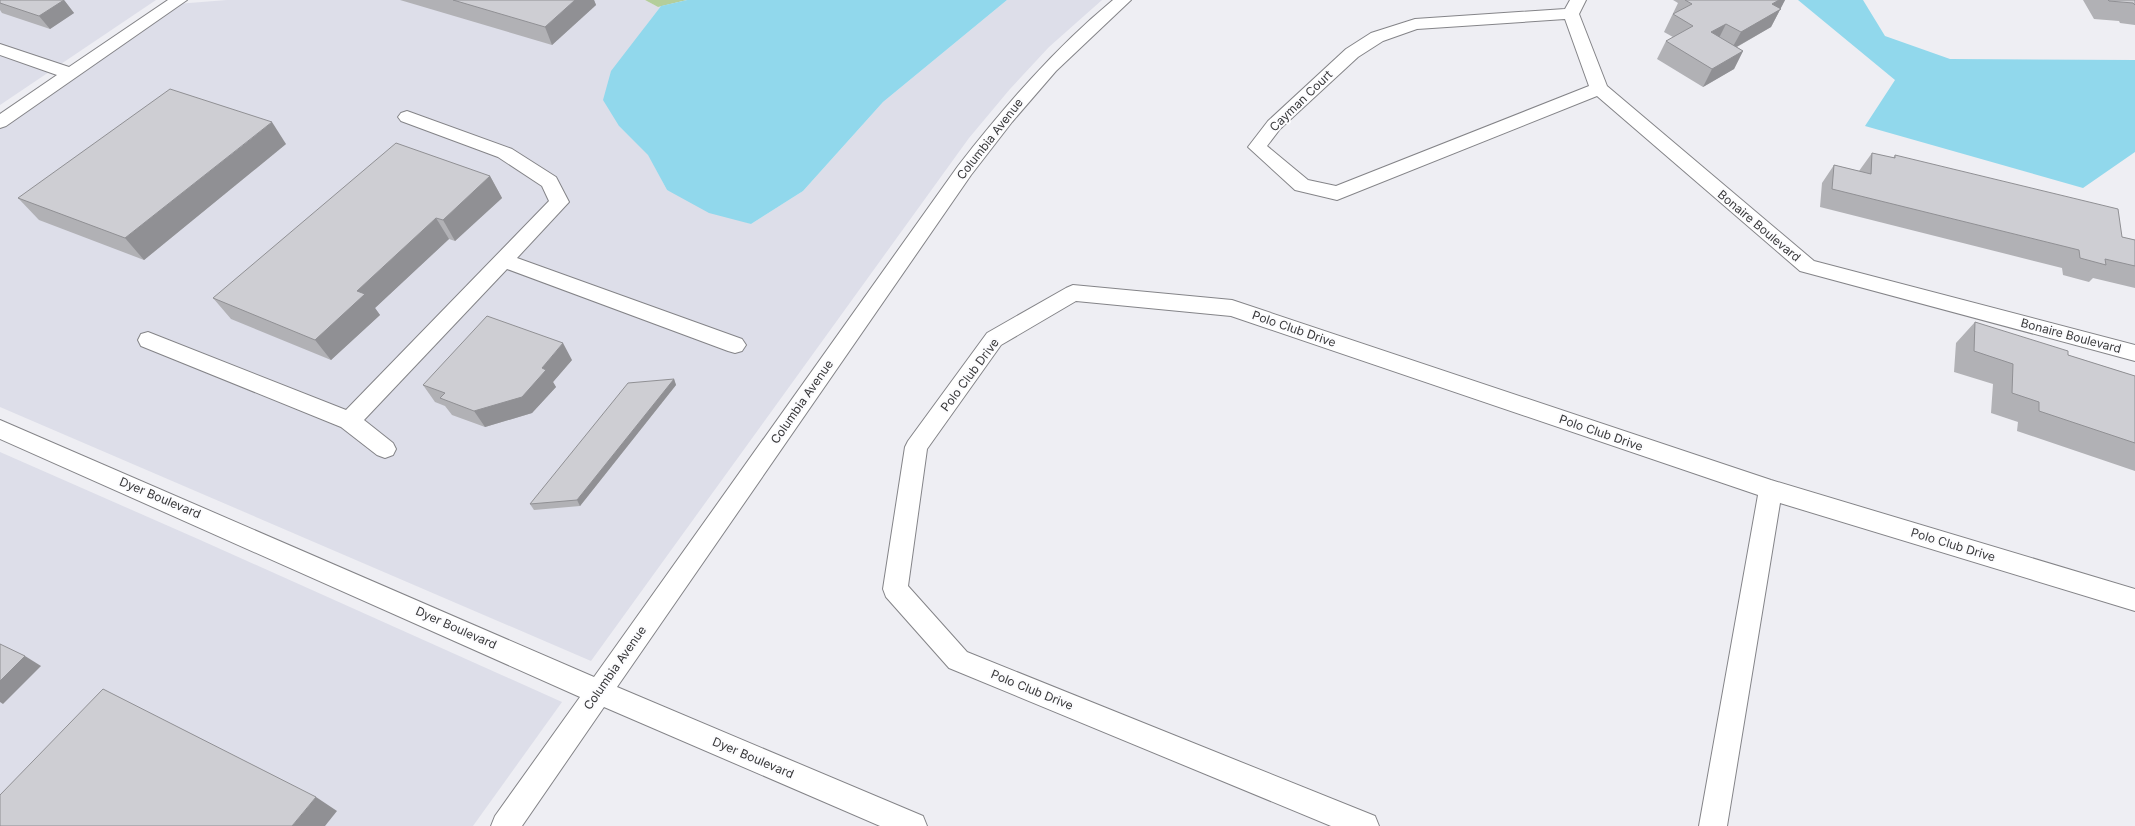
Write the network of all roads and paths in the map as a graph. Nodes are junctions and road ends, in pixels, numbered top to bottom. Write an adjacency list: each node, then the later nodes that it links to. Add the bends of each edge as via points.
1 (179, 0): 5 (street)
2 (1123, 0): 18 (street, Columbia Avenue, via 1065,53 1026,94 986,143)
3 (1574, 7): 6 (street, Bonaire Boulevard); 6 (street, Cayman Court, via 1415,24 1377,37 1346,58 1274,125 1257,147 1302,185 1337,193)
4 (0, 49): 5 (street)
5 (71, 74): 8 (street)
6 (1599, 89): 12 (street, Bonaire Boulevard, via 1807,266)
7 (407, 117): 9 (street, via 505,153 550,182 559,202)
8 (0, 122)
9 (503, 260): 11 (street); 13 (street)
10 (148, 340): 13 (street)
11 (735, 345)
12 (2135, 354)
13 (349, 421): 15 (street)
14 (0, 429): 18 (street, Dyer Boulevard)
15 (385, 449)
16 (1771, 490): 17 (street, Polo Club Drive); 21 (street, Polo Club Drive, via 1232,308 1073,293 994,339 916,447 895,589 958,660); 22 (street)
17 (2135, 600)
18 (599, 691): 19 (street, Columbia Avenue); 20 (street, Dyer Boulevard)
19 (505, 826)
20 (913, 826)
21 (1365, 826)
22 (1713, 826)

